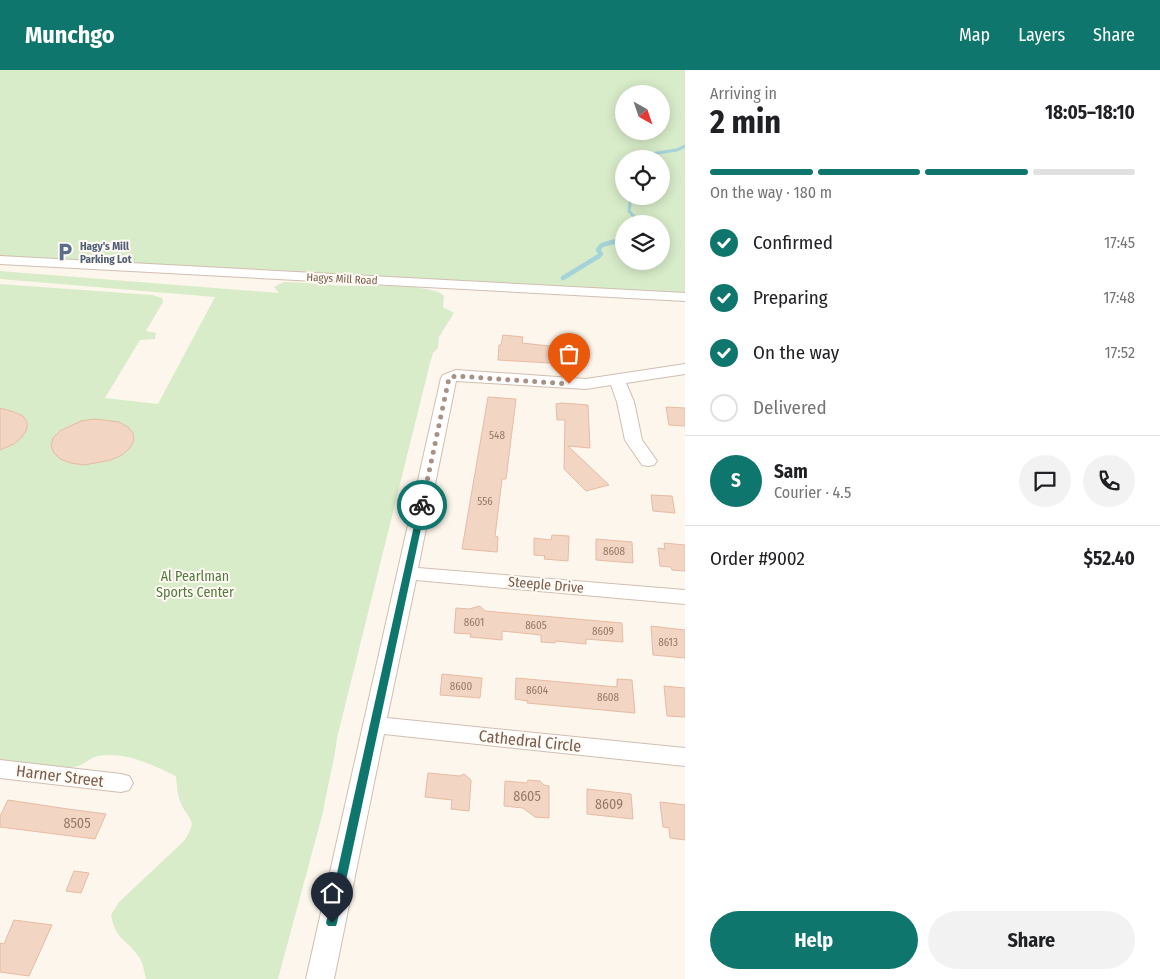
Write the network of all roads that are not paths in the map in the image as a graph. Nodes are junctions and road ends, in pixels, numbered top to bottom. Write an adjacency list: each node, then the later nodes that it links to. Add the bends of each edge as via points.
1 (0, 260): 2 (street, Hagys Mill Road)
2 (685, 297)
3 (685, 369): 4 (street)
4 (617, 381): 5 (street, via 624,395 628,428); 6 (street, via 577,384 449,378)
5 (648, 461)
6 (407, 573): 7 (street, Steeple Drive); 8 (street)
7 (685, 597)
8 (375, 725): 9 (street, Cathedral Circle); 12 (street)
9 (685, 757)
10 (0, 769): 11 (street, Harner Street)
11 (121, 783)
12 (320, 979)

